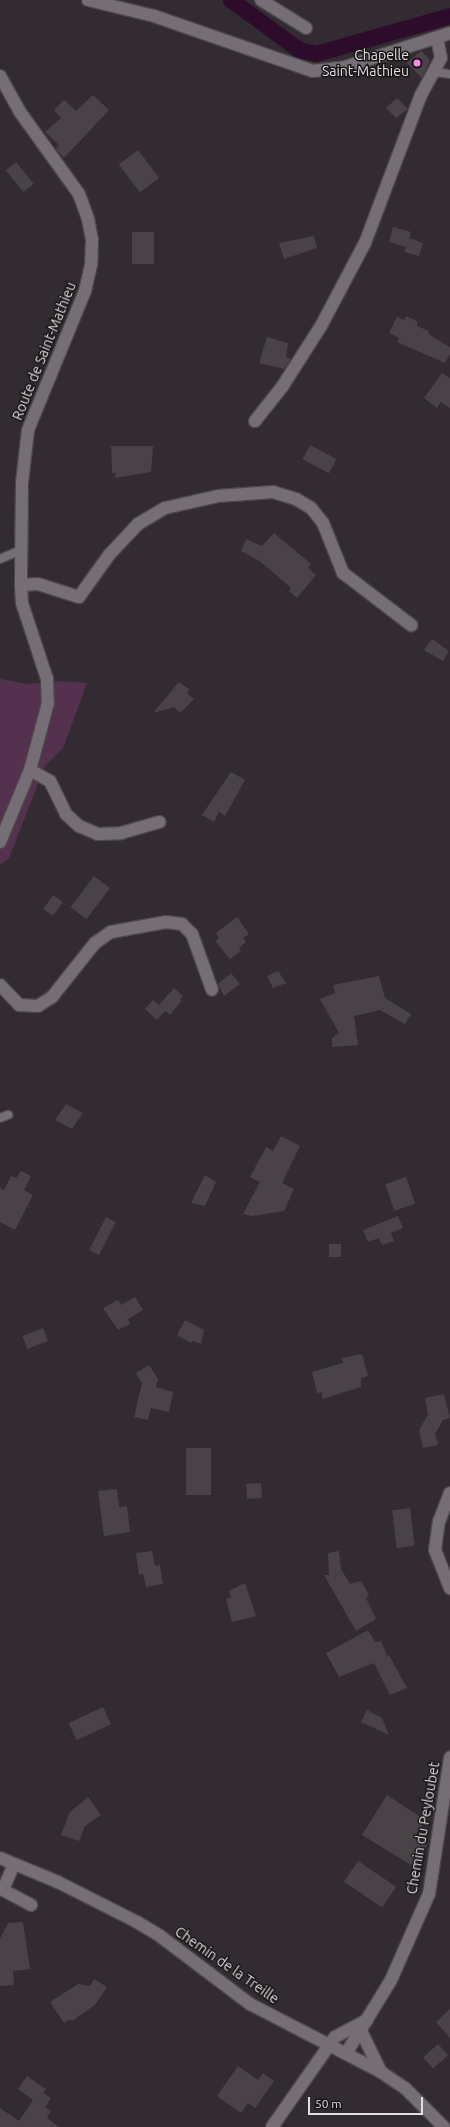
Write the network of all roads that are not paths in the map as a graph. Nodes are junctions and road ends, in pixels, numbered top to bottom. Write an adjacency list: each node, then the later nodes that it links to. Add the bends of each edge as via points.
1 (88, 0): 5 (street, via 154,16 313,71 346,67)
2 (261, 0): 3 (street)
3 (306, 28)
4 (450, 33): 5 (street)
5 (437, 38): 6 (street, via 441,58)
6 (435, 72): 7 (lane); 9 (street, via 421,95 365,243 321,326 282,387)
7 (450, 74)
8 (0, 76): 10 (street, Route de Saint-Mathieu, via 20,112 79,194 92,240 91,265 85,291 28,430)
9 (255, 421)
10 (19, 551): 11 (lane); 12 (street, Route de Saint-Mathieu)
11 (0, 559)
12 (21, 585): 13 (street, via 38,584 80,597 109,555 138,524 165,508 218,496 273,492 296,498 310,508 323,523 343,573); 14 (street, Route de Saint-Mathieu, via 22,603 47,679 48,703)
13 (411, 625)
14 (30, 770): 15 (street, via 50,781 70,818 79,826 98,834 121,833); 16 (street, Route de Saint-Mathieu)
15 (160, 822)
16 (0, 842)
17 (0, 985): 18 (street, via 19,1005 38,1006 52,997 95,943 112,932 166,922 182,924 192,934)
18 (212, 990)
19 (450, 1493): 20 (street)
20 (444, 1522): 21 (street, via 435,1550)
21 (450, 1588)
22 (450, 1758): 26 (street, Chemin du Peyloubet, via 429,1894 391,1980)
23 (0, 1858): 24 (street, Chemin de la Treille)
24 (14, 1864): 25 (street, via 3,1890); 28 (street, Chemin de la Treille, via 58,1882 137,1922 160,1936 250,2004)
25 (31, 1905)
26 (367, 2020): 27 (street, Chemin du Peyloubet); 28 (street, via 335,2037)
27 (361, 2031): 29 (street, Chemin du Peyloubet); 30 (street)
28 (329, 2045): 29 (street, Chemin de la Treille); 31 (street)
29 (347, 2052): 30 (street, Chemin de la Treille)
30 (382, 2072): 32 (street, Chemin de la Treille, via 405,2088)
31 (272, 2127)
32 (444, 2127)

